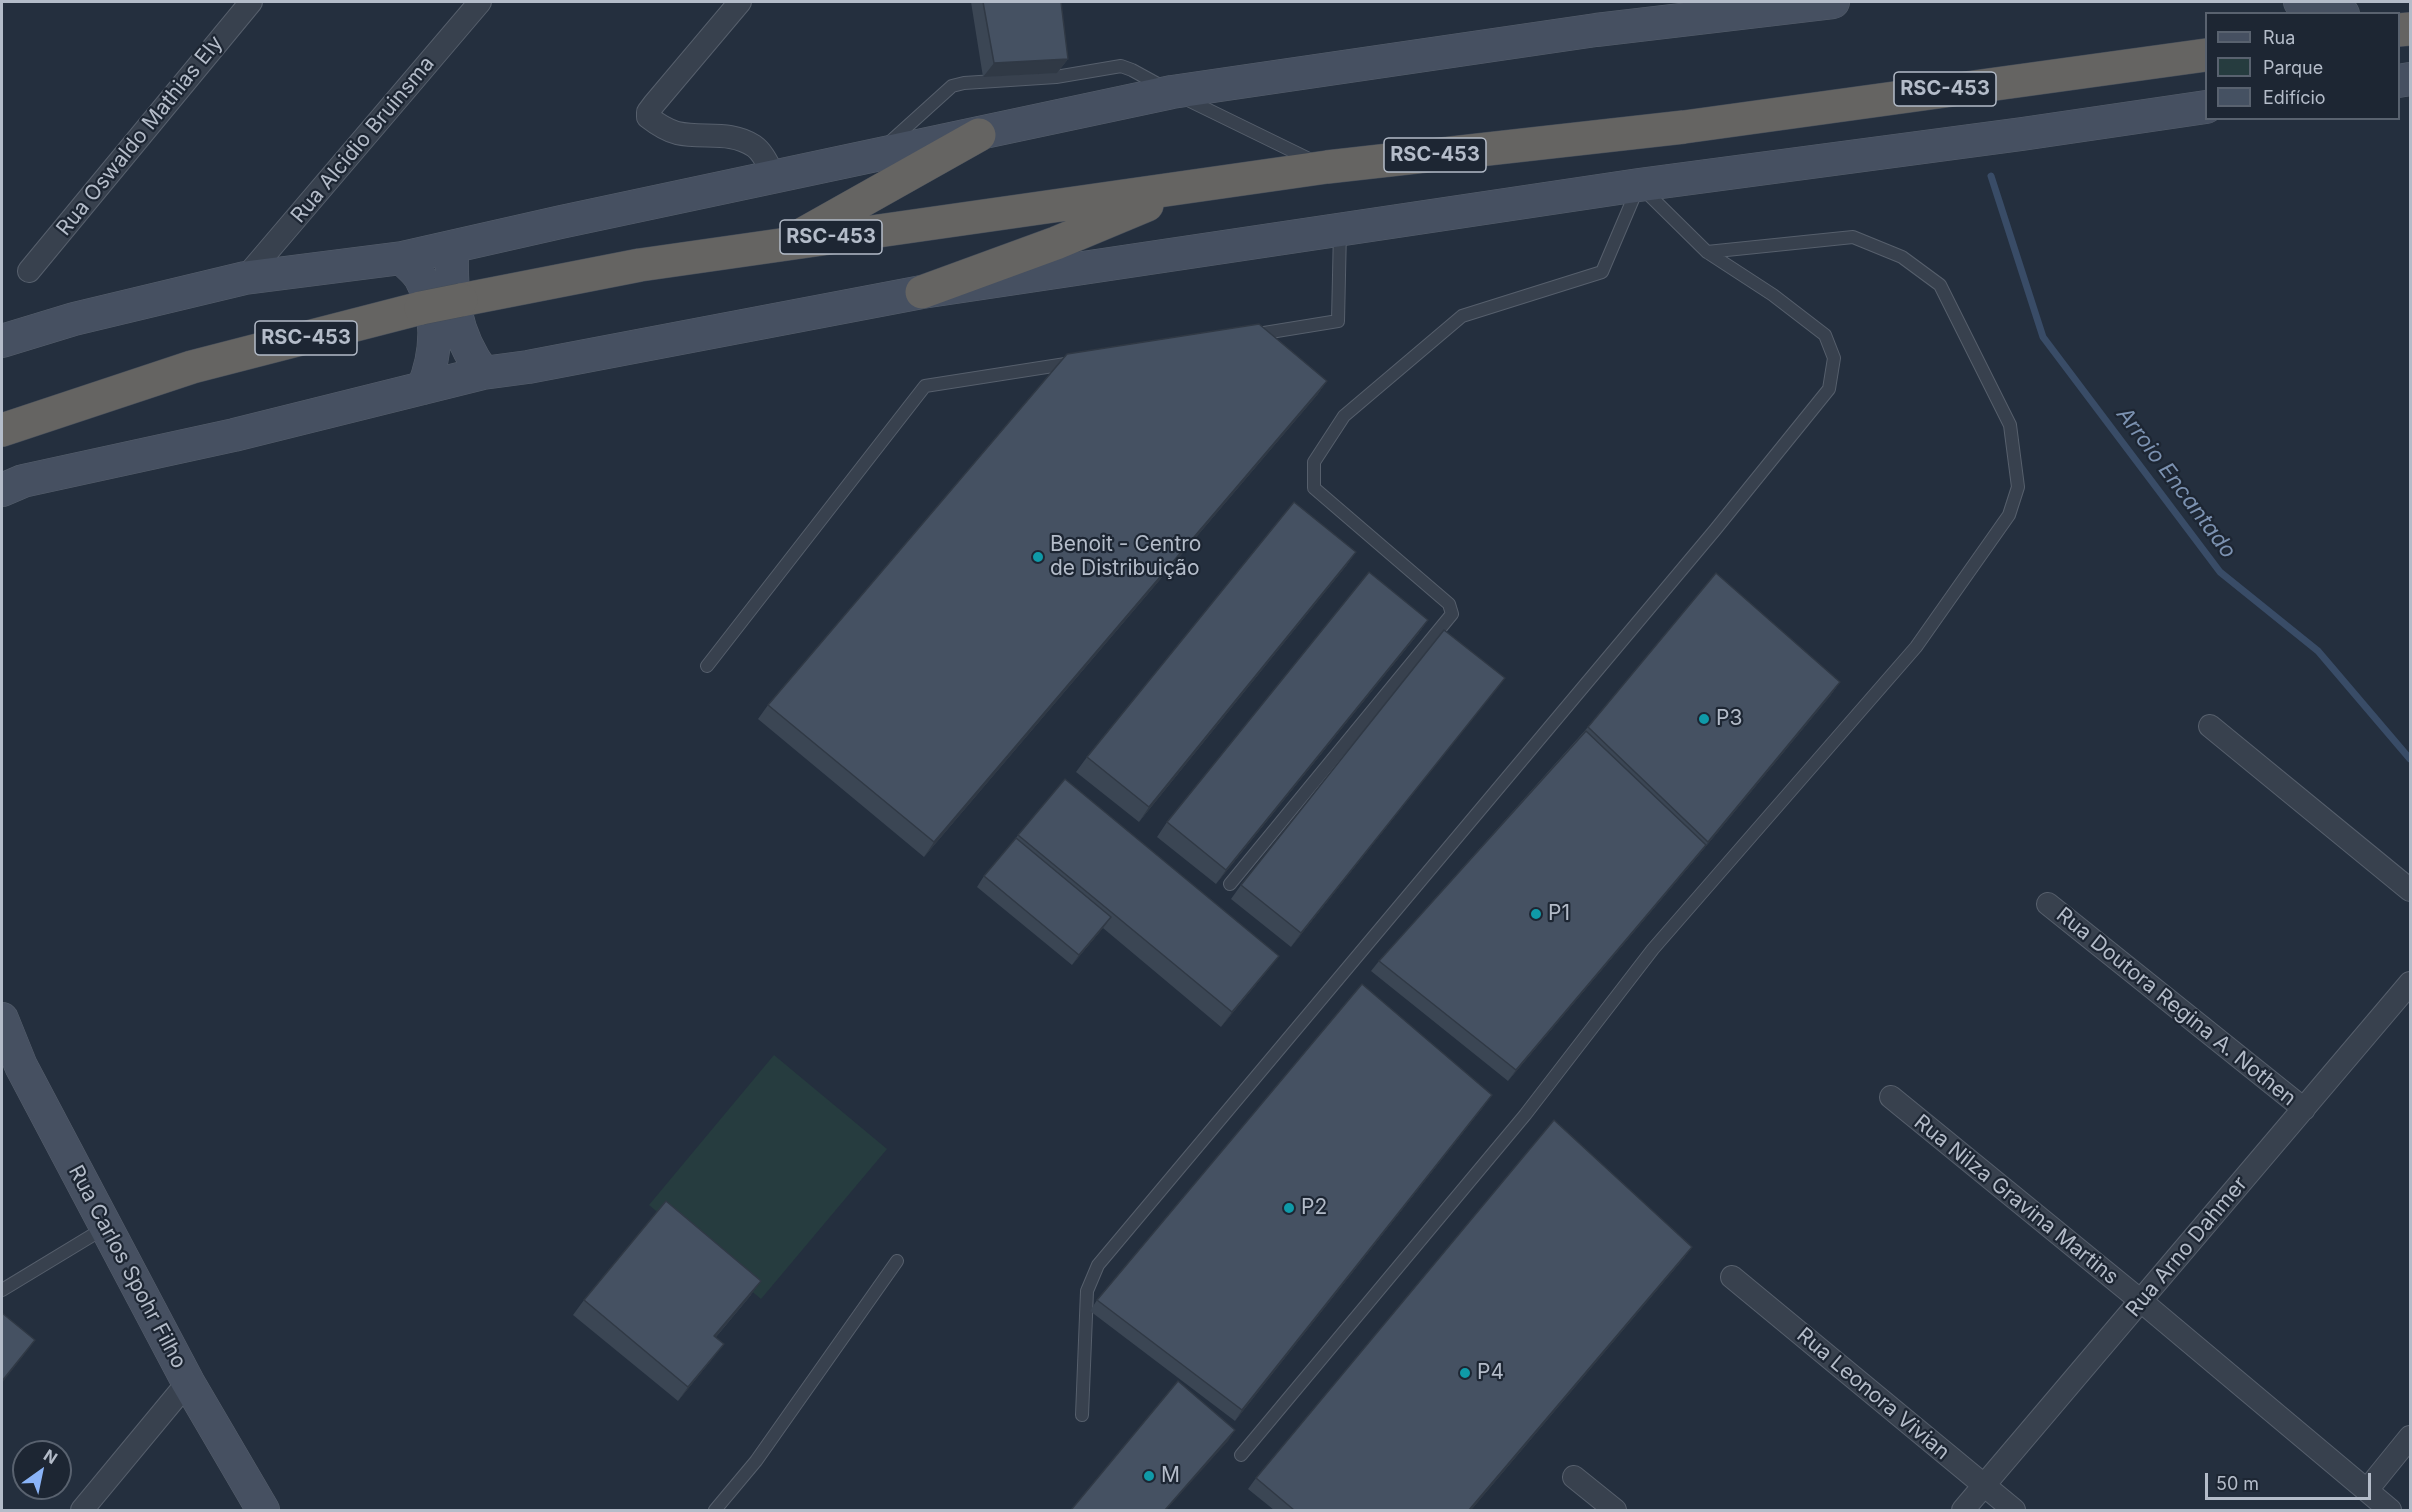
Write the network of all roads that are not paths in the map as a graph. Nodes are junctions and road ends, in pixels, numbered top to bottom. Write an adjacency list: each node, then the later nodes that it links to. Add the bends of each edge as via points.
1 (251, 2): 21 (street, Rua Oswaldo Mathias Ely)
2 (480, 2): 22 (street, Rua Alcidio Bruinsma)
3 (740, 2): 13 (street, via 654,104 648,117 676,133 737,138 755,147)
4 (1833, 2): 8 (main road, via 1596,30)
5 (2300, 2): 6 (main road)
6 (2336, 12)
7 (2205, 55): 12 (highway, RSC-453, via 1684,127)
8 (1172, 92): 10 (main road); 11 (lane, via 1121,66 1056,77 964,83 952,86); 12 (lane)
9 (2205, 107): 14 (main road)
10 (979, 135): 11 (main road); 17 (highway)
11 (873, 157): 13 (main road)
12 (1327, 167): 15 (highway, RSC-453)
13 (776, 177): 18 (main road)
14 (1639, 185): 16 (main road); 19 (lane); 33 (lane, via 1602,272 1462,315 1344,416 1314,462 1314,488 1449,604 1452,614)
15 (1187, 188): 17 (highway, RSC-453); 23 (highway, RSC-453, via 1056,243)
16 (1340, 229): 23 (main road); 24 (lane, via 1338,321)
17 (788, 243): 29 (highway, RSC-453, bridge, via 640,265 421,308 192,367)
18 (452, 248): 20 (main road); 27 (main road, via 456,322 468,352)
19 (1707, 252): 46 (lane, via 1773,295 1824,335 1834,358 1829,389 1098,1265 1087,1291); 48 (lane, via 1853,237 1902,257 1940,285 2010,425 2018,487 2009,515 1916,647 1710,880 1525,1115)
20 (402, 258): 22 (main road); 28 (main road, via 421,277 434,320 432,364)
21 (29, 271)
22 (245, 278): 25 (main road, via 96,313)
23 (922, 292): 27 (main road)
24 (1239, 337)
25 (2, 341)
26 (1088, 360): 31 (lane, via 925,386)
27 (483, 373): 28 (main road)
28 (423, 388): 30 (main road, via 23,481)
29 (2, 430)
30 (2, 490)
31 (707, 666)
32 (2210, 726): 34 (street)
33 (1230, 884)
34 (2410, 890)
35 (2048, 904): 39 (street, Rua Doutora Regina A. Nothen)
36 (2410, 983): 39 (street, Rua Arno Dahmer)
37 (2, 1018): 40 (main road, Rua Carlos Spohr Filho, via 21,1066)
38 (1891, 1097): 44 (street, Rua Nilza Gravina Martins)
39 (2304, 1109): 44 (street, Rua Arno Dahmer)
40 (106, 1227): 43 (lane); 45 (main road, Rua Carlos Spohr Filho)
41 (897, 1261): 54 (lane, via 756,1461)
42 (1732, 1277): 50 (street, Rua Leonora Vivian)
43 (2, 1290)
44 (2140, 1301): 50 (street, Rua Arno Dahmer); 51 (street, Rua Nilza Gravina Martins)
45 (188, 1382): 52 (street); 53 (main road, Rua Carlos Spohr Filho)
46 (1082, 1414)
47 (2410, 1437): 51 (street)
48 (1241, 1455)
49 (1574, 1477): 55 (street)
50 (1984, 1486): 56 (street, Rua Arno Dahmer); 57 (street, Rua Leonora Vivian)
51 (2367, 1490): 58 (street, Rua Nilza Gravina Martins)
52 (82, 1510)
53 (263, 1510)
54 (715, 1510)
55 (1615, 1510)
56 (1963, 1510)
57 (2014, 1510)
58 (2391, 1510)

